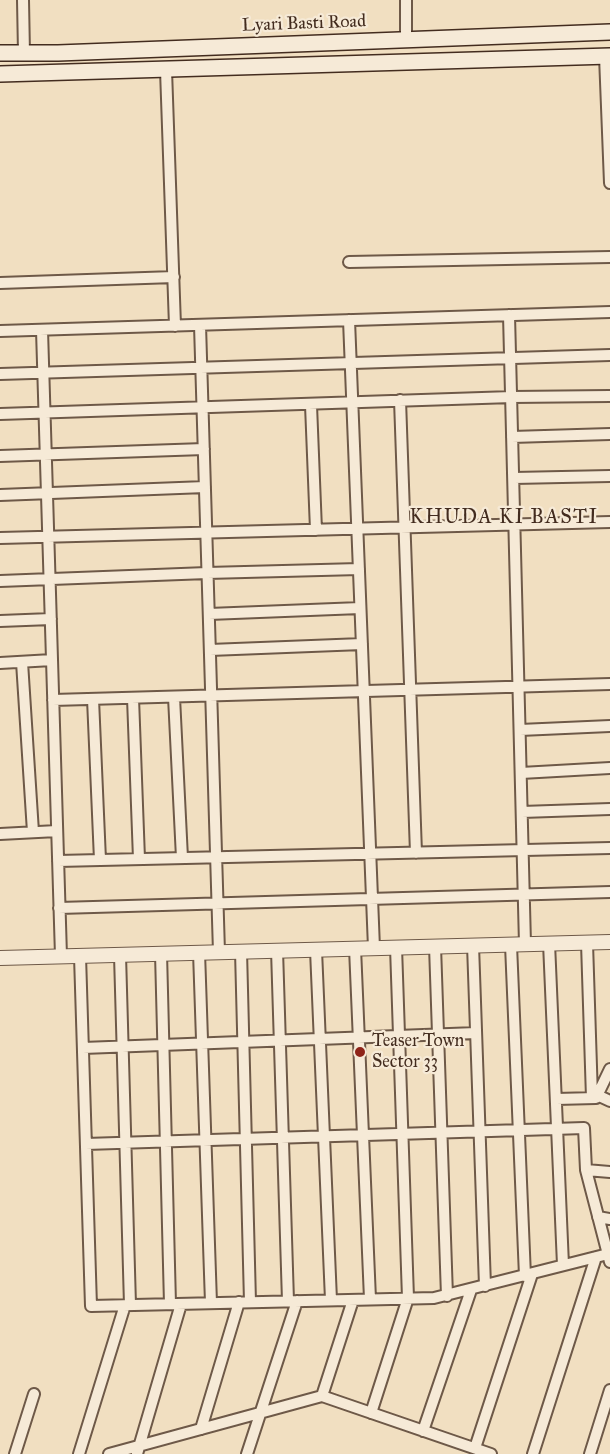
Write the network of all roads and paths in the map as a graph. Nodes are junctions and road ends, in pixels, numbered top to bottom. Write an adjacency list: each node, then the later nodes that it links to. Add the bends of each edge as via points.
1 (23, 0): 6 (street)
2 (406, 0): 4 (street)
3 (610, 32): 4 (main road, Lyari Basti Road)
4 (406, 39): 6 (main road, Lyari Basti Road)
5 (0, 53): 6 (main road, Lyari Basti Road)
6 (24, 53)
7 (608, 56): 8 (main road); 10 (street)
8 (166, 70): 9 (main road); 15 (street)
9 (0, 74)
10 (608, 91): 11 (street)
11 (609, 124): 12 (street)
12 (610, 183)
13 (610, 257): 14 (street)
14 (349, 262)
15 (174, 277): 16 (street); 21 (street)
16 (0, 283)
17 (610, 312): 18 (street)
18 (509, 315): 19 (street); 25 (street)
19 (349, 320): 20 (street); 26 (street)
20 (200, 325): 21 (street); 27 (street)
21 (175, 326): 22 (street)
22 (42, 330): 23 (street); 28 (street)
23 (0, 331)
24 (610, 355): 25 (street)
25 (511, 358): 26 (street); 31 (street)
26 (351, 363): 27 (street); 33 (street)
27 (201, 368): 28 (street); 35 (street)
28 (43, 373): 29 (street); 36 (street)
29 (0, 374)
30 (610, 396): 31 (street)
31 (512, 397): 32 (street); 39 (street)
32 (400, 400): 33 (street); 50 (street)
33 (352, 402): 34 (street); 51 (street)
34 (311, 405): 35 (street); 52 (street)
35 (202, 409): 36 (street); 40 (street)
36 (45, 413): 37 (street); 41 (street)
37 (0, 414)
38 (610, 434): 39 (street)
39 (513, 436): 44 (street)
40 (204, 448): 41 (street); 45 (street)
41 (46, 454): 42 (street); 46 (street)
42 (0, 456)
43 (610, 476): 44 (street)
44 (514, 478): 49 (street)
45 (205, 487): 46 (street); 53 (street)
46 (47, 494): 47 (street); 54 (street)
47 (0, 495)
48 (610, 522): 49 (street)
49 (515, 524): 50 (street); 70 (street)
50 (405, 528): 51 (street); 71 (street)
51 (357, 529): 52 (street); 56 (street)
52 (316, 530): 53 (street)
53 (206, 533): 54 (street); 57 (street)
54 (48, 536): 55 (street); 58 (street)
55 (0, 538)
56 (359, 569): 57 (street); 60 (street)
57 (207, 573): 58 (street); 61 (street)
58 (50, 579): 59 (street); 62 (street)
59 (0, 581)
60 (360, 608): 61 (street); 64 (street)
61 (208, 615): 65 (street)
62 (51, 619): 63 (street); 66 (street)
63 (0, 621)
64 (362, 644): 65 (street); 72 (street)
65 (210, 650): 73 (street)
66 (52, 660): 67 (street); 77 (street)
67 (22, 662): 68 (street); 85 (street)
68 (0, 663)
69 (610, 684): 70 (street)
70 (519, 687): 71 (street); 79 (street)
71 (410, 691): 72 (street); 89 (street)
72 (364, 692): 73 (street); 90 (street)
73 (211, 696): 74 (street); 92 (street)
74 (174, 697): 75 (street); 91 (street)
75 (133, 698): 76 (street); 93 (street)
76 (93, 699): 77 (street); 94 (street)
77 (53, 700): 84 (street)
78 (610, 726): 79 (street)
79 (520, 730): 81 (street)
80 (610, 768): 81 (street)
81 (521, 773): 83 (street)
82 (610, 809): 83 (street)
83 (522, 812): 88 (street)
84 (57, 831): 85 (street); 95 (street)
85 (33, 832): 86 (street)
86 (0, 834)
87 (610, 848): 88 (street)
88 (523, 850): 89 (street); 97 (street)
89 (416, 853): 90 (street)
90 (370, 855): 92 (street); 98 (street)
91 (182, 858): 92 (street); 93 (street)
92 (216, 858): 99 (street)
93 (139, 859): 94 (street)
94 (100, 860): 95 (street)
95 (58, 861): 100 (street)
96 (610, 892): 97 (street)
97 (524, 894): 98 (street); 103 (street)
98 (372, 899): 99 (street); 109 (street)
99 (217, 902): 100 (street); 114 (street)
100 (59, 908): 117 (street)
101 (610, 942): 102 (street)
102 (587, 943): 104 (street); 132 (street)
103 (518, 944): 104 (street); 105 (street); 136 (street)
104 (549, 944): 133 (street)
105 (473, 945): 106 (street); 120 (street)
106 (435, 946): 107 (street); 121 (street)
107 (396, 947): 109 (street); 122 (street)
108 (355, 948): 109 (street); 111 (street); 123 (street)
109 (374, 948)
110 (277, 950): 111 (street); 112 (street); 125 (street)
111 (316, 950): 124 (street)
112 (241, 951): 114 (street); 126 (street)
113 (199, 952): 114 (street); 115 (street); 127 (street)
114 (219, 952)
115 (161, 953): 116 (street); 128 (street)
116 (120, 954): 118 (street); 129 (street)
117 (61, 956): 118 (street); 119 (street)
118 (80, 956): 130 (street)
119 (0, 957)
120 (476, 1034): 121 (street); 137 (street)
121 (438, 1035): 122 (street); 138 (street)
122 (399, 1036): 123 (street); 139 (street)
123 (359, 1038): 124 (street); 140 (street)
124 (320, 1039): 125 (street); 141 (street)
125 (280, 1040): 126 (street); 142 (street)
126 (243, 1042): 127 (street); 143 (street)
127 (202, 1043): 128 (street); 144 (street)
128 (163, 1045): 129 (street); 145 (street)
129 (123, 1046): 130 (street); 146 (street)
130 (83, 1048): 147 (street)
131 (610, 1068): 132 (street)
132 (595, 1097): 133 (street); 134 (street)
133 (556, 1099): 135 (street)
134 (610, 1101)
135 (558, 1129): 136 (street); 148 (street, via 584,1128); 154 (street)
136 (519, 1130): 137 (street); 155 (street)
137 (480, 1131): 138 (street); 156 (street)
138 (442, 1133): 139 (street); 158 (street)
139 (402, 1134): 140 (street); 159 (street)
140 (363, 1135): 141 (street); 160 (street)
141 (324, 1136): 142 (street); 161 (street)
142 (283, 1138): 143 (street); 163 (street)
143 (246, 1139): 144 (street); 164 (street)
144 (206, 1140): 145 (street); 165 (street)
145 (165, 1141): 146 (street); 166 (street)
146 (126, 1143): 147 (street); 167 (street)
147 (86, 1144): 167 (street, via 91,1306)
148 (586, 1170): 149 (street); 150 (street)
149 (610, 1172)
150 (598, 1217): 151 (street); 153 (street)
151 (610, 1219)
152 (596, 1257): 153 (street); 154 (street); 182 (street)
153 (609, 1258)
154 (564, 1265): 155 (street)
155 (529, 1275): 156 (street); 175 (street)
156 (485, 1286): 157 (street)
157 (471, 1290): 158 (street); 174 (street)
158 (447, 1296): 159 (street)
159 (408, 1298): 160 (street); 172 (street)
160 (370, 1299): 162 (street)
161 (331, 1300): 162 (street); 163 (street)
162 (353, 1300): 170 (street)
163 (293, 1301): 164 (street); 171 (street)
164 (245, 1302): 165 (street); 173 (street)
165 (212, 1303): 166 (street)
166 (175, 1304): 167 (street); 176 (street)
167 (128, 1305): 178 (street)
168 (610, 1390): 183 (street)
169 (34, 1394): 177 (street)
170 (322, 1396): 171 (street); 172 (street)
171 (262, 1412): 173 (street); 180 (street)
172 (372, 1413): 174 (street)
173 (201, 1429): 176 (street)
174 (423, 1431): 175 (street)
175 (475, 1448): 181 (street)
176 (138, 1450): 179 (street)
177 (15, 1454)
178 (79, 1454)
179 (109, 1454)
180 (247, 1454)
181 (491, 1454)
182 (532, 1454)
183 (591, 1454)

